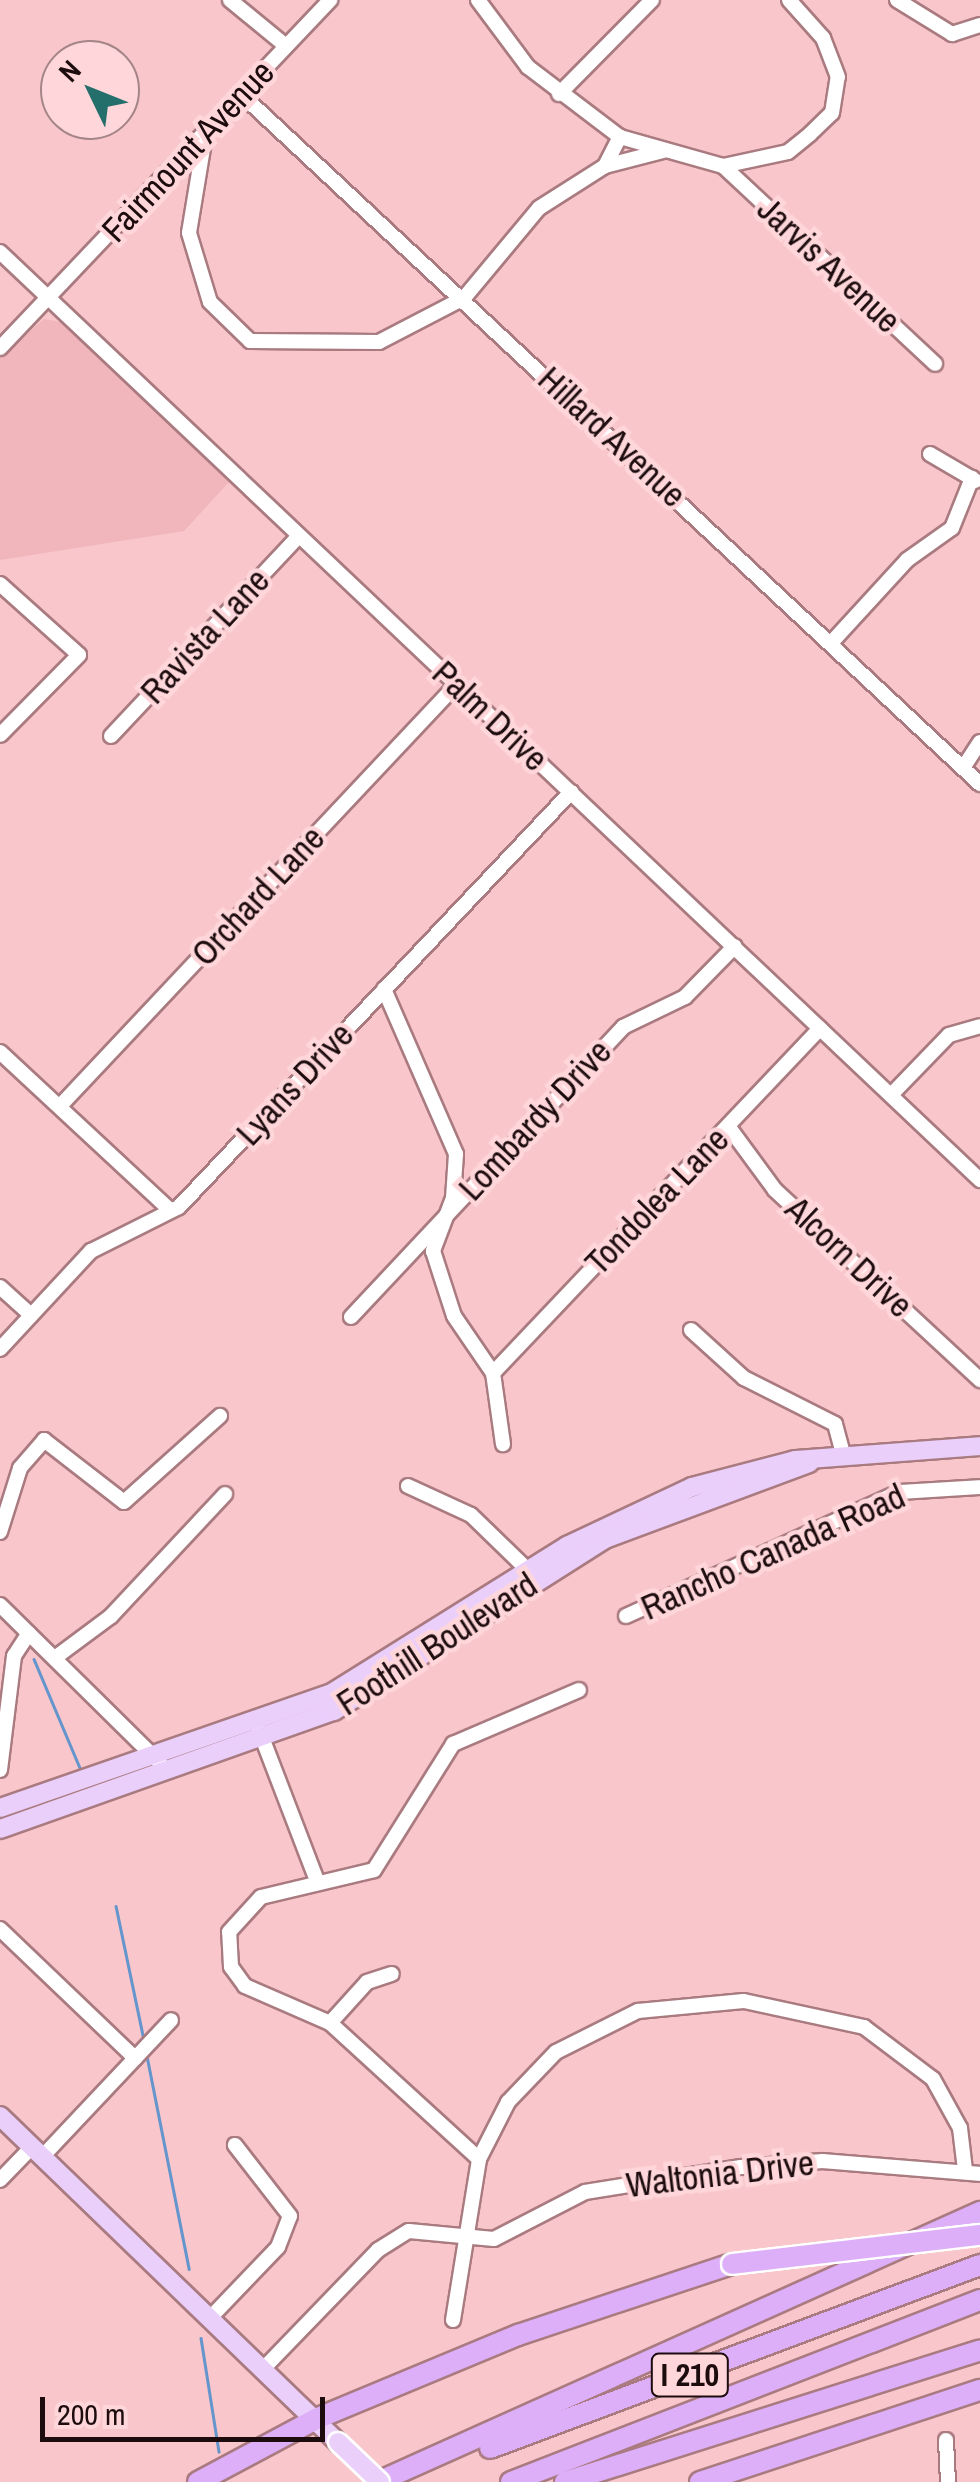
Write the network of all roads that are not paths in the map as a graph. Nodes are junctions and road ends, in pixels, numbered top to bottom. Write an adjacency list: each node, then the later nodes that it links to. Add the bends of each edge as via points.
1 (230, 0): 9 (street)
2 (330, 0): 9 (street, Fairmount Avenue)
3 (478, 0): 11 (street)
4 (652, 0): 11 (street)
5 (789, 0): 16 (street, via 830,54 832,113 788,152)
6 (897, 0): 7 (street, via 942,31)
7 (975, 26): 8 (street)
8 (980, 41)
9 (286, 46): 10 (street, Fairmount Avenue)
10 (241, 94): 12 (street, Fairmount Avenue); 18 (street, Hillard Avenue)
11 (559, 94): 13 (street)
12 (206, 130): 18 (street, via 189,233 210,302 250,341 379,342); 19 (street, Fairmount Avenue)
13 (620, 137): 14 (street); 15 (street)
14 (671, 149): 15 (street); 16 (street)
15 (605, 166): 18 (street, via 539,208)
16 (723, 166): 21 (street, Jarvis Avenue)
17 (0, 252): 19 (street, Palm Drive)
18 (464, 298): 26 (street, Hillard Avenue)
19 (46, 302): 20 (street, Fairmount Avenue); 24 (street, Palm Drive)
20 (0, 348)
21 (935, 364)
22 (930, 454): 23 (street)
23 (976, 482): 26 (street, via 952,528 907,560)
24 (298, 536): 27 (street, Palm Drive); 29 (street, Ravista Lane)
25 (0, 584): 28 (street, via 80,655)
26 (830, 643): 31 (street, Hillard Avenue)
27 (456, 685): 33 (street, Palm Drive); 40 (street, Orchard Lane)
28 (0, 735)
29 (112, 736)
30 (980, 742): 31 (street)
31 (963, 768): 32 (street, Hillard Avenue)
32 (980, 784)
33 (571, 792): 34 (street, Palm Drive); 35 (street, Lyans Drive)
34 (735, 946): 37 (street, Palm Drive); 44 (street, Lombardy Drive, via 685,996 623,1027)
35 (384, 990): 43 (street, Lyans Drive); 44 (street, via 456,1154)
36 (980, 1026): 39 (street, via 949,1035)
37 (820, 1028): 39 (street, Palm Drive); 41 (street, Tondolea Lane)
38 (0, 1052): 40 (street)
39 (891, 1095): 42 (street, Palm Drive)
40 (60, 1106): 43 (street)
41 (728, 1126): 50 (street, Tondolea Lane); 51 (street, Alcorn Drive, via 775,1190)
42 (980, 1180)
43 (171, 1211): 46 (street, Lyans Drive, via 91,1251)
44 (447, 1213): 47 (street, Lombardy Drive); 50 (street, via 434,1244 442,1284)
45 (0, 1287): 46 (street)
46 (31, 1315): 49 (street, Lyans Drive)
47 (351, 1317)
48 (690, 1330): 55 (street, via 744,1378 835,1424)
49 (0, 1349)
50 (493, 1372): 53 (street)
51 (980, 1380)
52 (220, 1416): 59 (street, via 124,1502 44,1440 20,1468)
53 (503, 1444)
54 (980, 1446): 55 (main road, Foothill Boulevard)
55 (844, 1458): 60 (main road, Foothill Boulevard, via 764,1465 663,1498)
56 (408, 1486): 60 (street, via 471,1515)
57 (980, 1488): 62 (street, Rancho Canada Road, via 900,1492)
58 (224, 1494): 64 (street, via 110,1616)
59 (0, 1532)
60 (533, 1575): 66 (main road, Foothill Boulevard, via 363,1698)
61 (0, 1605): 63 (street)
62 (626, 1616)
63 (29, 1633): 64 (street); 68 (street, via 14,1656)
64 (56, 1657): 67 (street)
65 (579, 1690): 71 (street, via 453,1744 380,1864)
66 (260, 1731): 67 (main road, Foothill Boulevard); 71 (street)
67 (160, 1764): 69 (main road, Foothill Boulevard); 70 (main road, Foothill Boulevard)
68 (0, 1770)
69 (0, 1808)
70 (0, 1829)
71 (318, 1883): 75 (street, via 246,1906 228,1953 246,1986)
72 (0, 1929): 76 (street)
73 (392, 1974): 75 (street, via 367,1982)
74 (171, 2020): 76 (street)
75 (330, 2023): 80 (street)
76 (135, 2058): 79 (street)
77 (0, 2116): 79 (main road)
78 (234, 2145): 88 (street, via 279,2190 290,2216 278,2247)
79 (37, 2152): 82 (street); 88 (main road)
80 (479, 2159): 81 (street, via 508,2102 578,2038 638,2011 744,2001 817,2011 887,2038 946,2099); 85 (street)
81 (973, 2172): 85 (street, Waltonia Drive, via 824,2161 655,2177 586,2192 494,2240)
82 (0, 2180)
83 (980, 2212): 96 (highway)
84 (980, 2235): 93 (highway, bridge, via 732,2264 637,2290)
85 (470, 2238): 89 (street); 91 (street, Waltonia Drive, via 409,2232 387,2242)
86 (980, 2265): 97 (highway, I 210)
87 (980, 2300): 98 (highway, I 210)
88 (210, 2318): 91 (main road)
89 (453, 2320)
90 (980, 2350): 99 (highway)
91 (264, 2368): 93 (main road)
92 (980, 2390): 100 (highway)
93 (316, 2419): 95 (highway); 96 (main road, bridge)
94 (946, 2440): 101 (street)
95 (198, 2482)
96 (379, 2482)
97 (398, 2482)
98 (512, 2482)
99 (565, 2482)
100 (700, 2482)
101 (948, 2482)

